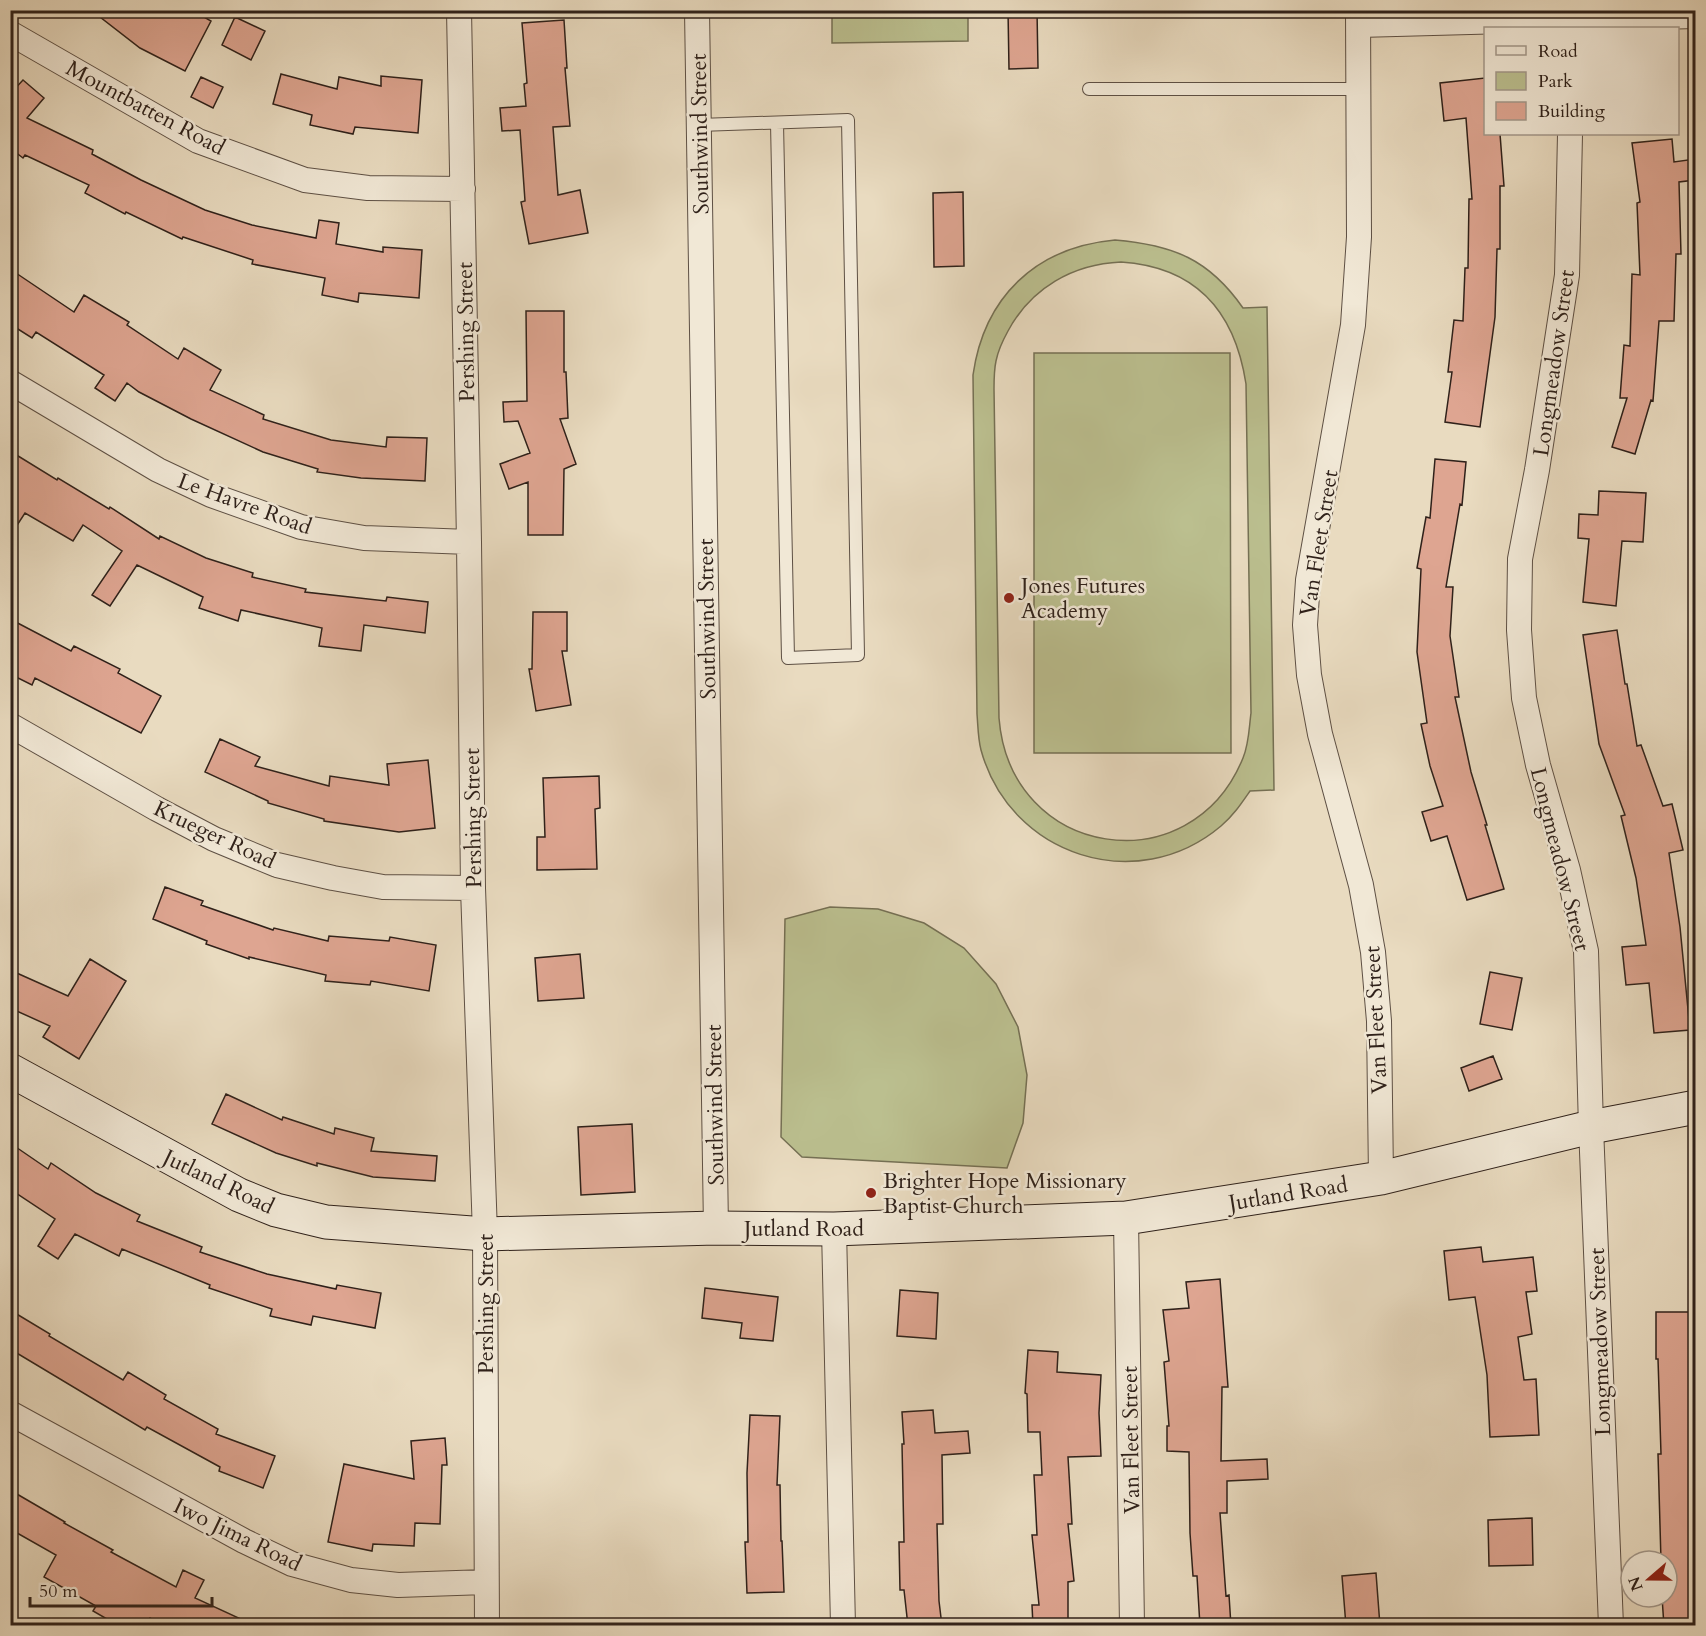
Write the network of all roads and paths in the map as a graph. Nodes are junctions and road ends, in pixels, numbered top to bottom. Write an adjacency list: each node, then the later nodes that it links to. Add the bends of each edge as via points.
1 (459, 10): 12 (street, Pershing Street)
2 (697, 10): 10 (street, Southwind Street)
3 (1695, 16): 5 (street)
4 (1358, 18): 5 (street); 8 (street, Van Fleet Street)
5 (1572, 19)
6 (10, 33): 12 (street, Mountbatten Road, via 198,141 305,180 368,188)
7 (1089, 89): 8 (lane)
8 (1359, 89): 20 (street, Van Fleet Street, via 1359,237 1353,325 1308,580 1305,626 1320,734 1361,885 1373,952 1379,1021)
9 (777, 123): 9 (lane, via 788,658 858,655 848,120); 10 (lane)
10 (699, 125): 22 (street, Southwind Street)
11 (1570, 135): 19 (street, Longmeadow Street, via 1567,274 1520,559 1519,630 1524,699 1586,951)
12 (463, 189): 14 (street, Pershing Street)
13 (10, 381): 14 (street, Le Havre Road, via 158,470 211,495 301,527 364,538)
14 (469, 542): 16 (street, Pershing Street)
15 (10, 726): 16 (street, Krueger Road, via 214,839 277,865 383,887)
16 (473, 888): 24 (street, Pershing Street)
17 (10, 1070): 24 (street, Jutland Road, via 239,1195 276,1210 326,1222)
18 (1695, 1107): 19 (street, Jutland Road)
19 (1591, 1127): 20 (street, Jutland Road); 30 (street, Longmeadow Street)
20 (1381, 1178): 21 (street, Jutland Road)
21 (1126, 1218): 23 (street, Jutland Road); 29 (street, Van Fleet Street)
22 (716, 1228): 23 (street, Jutland Road); 24 (street, Jutland Road)
23 (834, 1229): 28 (street)
24 (485, 1234): 26 (street, Pershing Street)
25 (10, 1413): 26 (street, Iwo Jima Road, via 244,1541 292,1563 351,1580 398,1585)
26 (486, 1582): 27 (street, Pershing Street)
27 (487, 1626)
28 (843, 1626)
29 (1132, 1626)
30 (1611, 1626)

